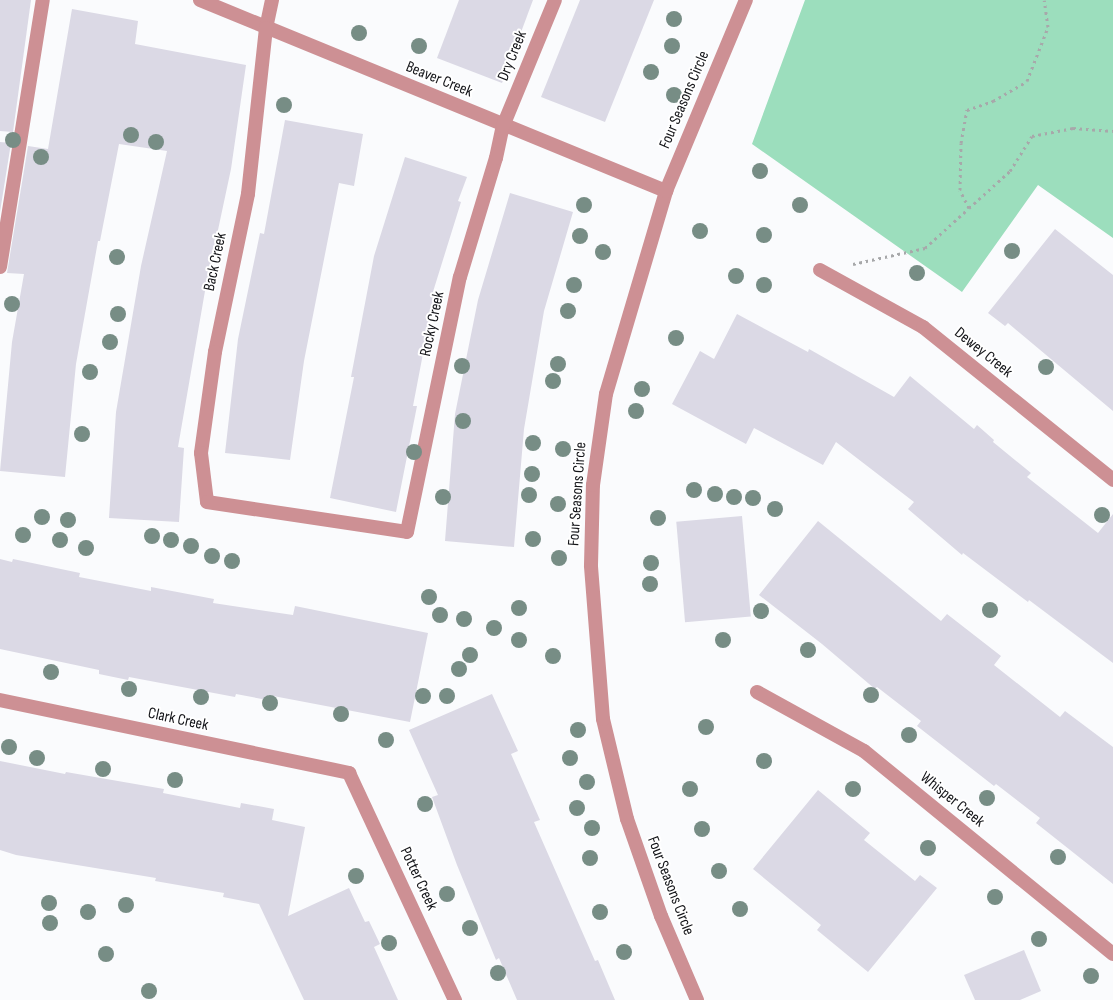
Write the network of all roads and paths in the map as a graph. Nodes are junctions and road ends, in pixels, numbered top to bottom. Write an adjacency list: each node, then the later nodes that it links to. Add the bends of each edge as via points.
1 (43, 0): 12 (street)
2 (200, 0): 7 (street, Beaver Creek)
3 (272, 0): 7 (street, Back Creek)
4 (555, 0): 8 (street, Dry Creek)
5 (746, 0): 10 (street, Four Seasons Circle)
6 (1044, 0): 11 (path, via 1048,28 1027,81 993,101 967,110 961,143 960,190)
7 (266, 28): 8 (street, Beaver Creek); 15 (street, Back Creek, via 248,194 215,352 201,453 207,502)
8 (503, 126): 10 (street, Beaver Creek); 15 (street, Rocky Creek, via 460,277)
9 (1113, 131): 11 (path, via 1073,128 1032,136 1010,171)
10 (666, 191): 21 (street, Four Seasons Circle, via 606,394 593,485 591,565 603,719 627,819 661,916)
11 (969, 208): 13 (path, via 925,248)
12 (0, 267)
13 (820, 270): 14 (street, Dewey Creek, via 923,327)
14 (1113, 480)
15 (407, 532)
16 (757, 692): 19 (street, Whisper Creek, via 864,751)
17 (0, 700): 18 (street, Clark Creek)
18 (350, 773): 20 (street, Potter Creek)
19 (1113, 954)
20 (455, 1000)
21 (697, 1000)

